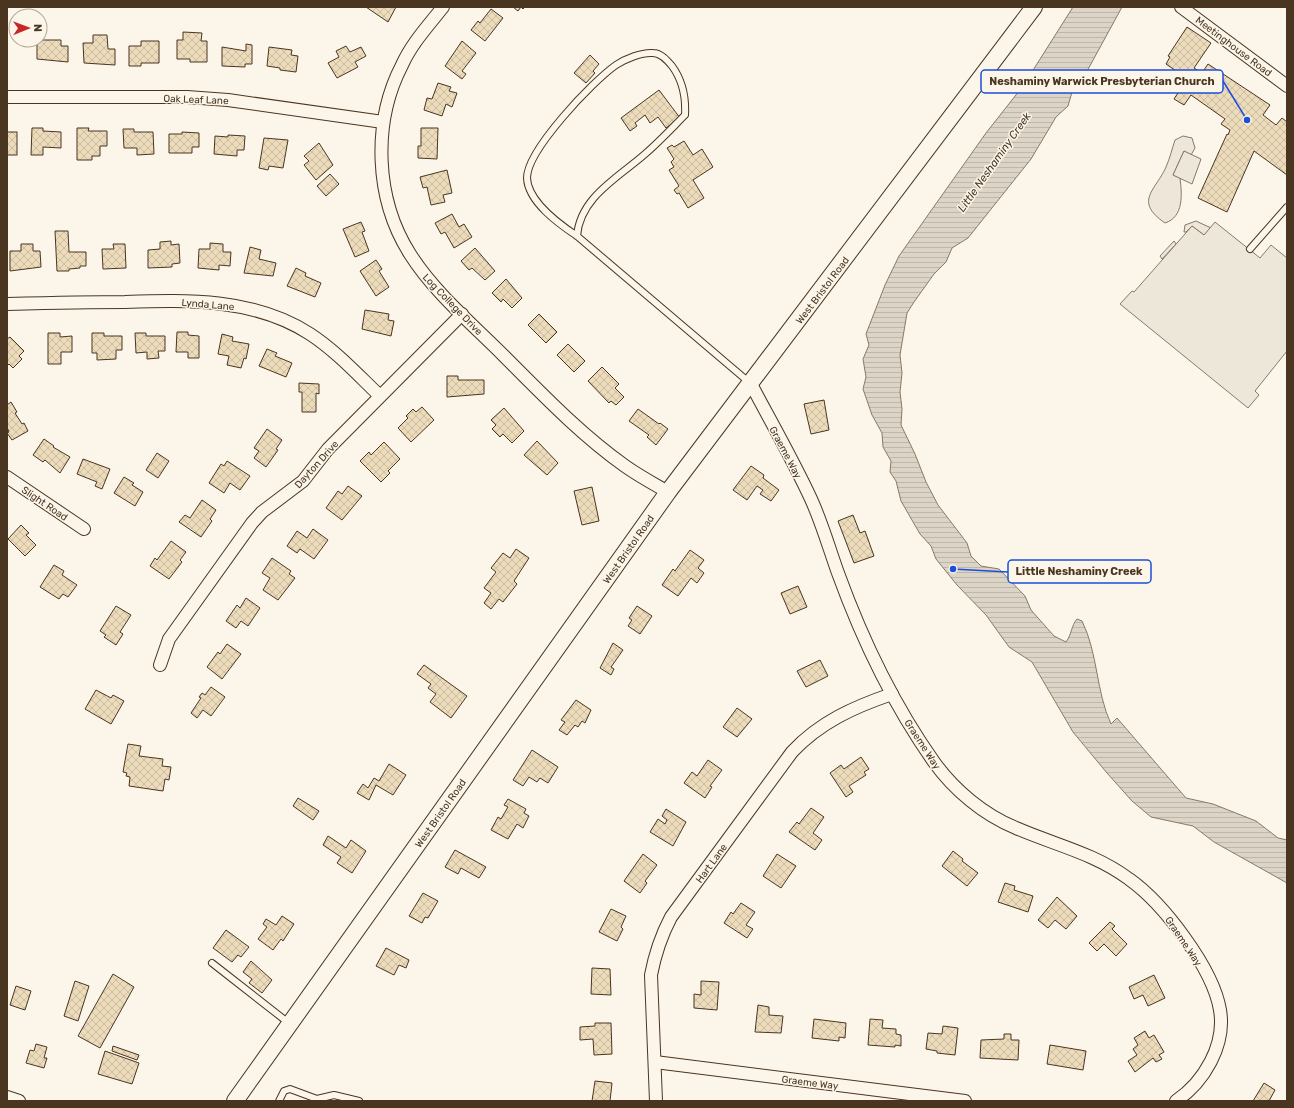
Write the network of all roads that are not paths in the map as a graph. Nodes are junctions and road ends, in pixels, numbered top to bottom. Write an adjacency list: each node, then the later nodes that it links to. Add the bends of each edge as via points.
1 (443, 7): 6 (street, Log College Drive, via 414,43 401,66)
2 (1034, 7): 12 (main road, West Bristol Road)
3 (1181, 7): 4 (street, Meetinghouse Road)
4 (1287, 86)
5 (7, 97): 6 (street, Oak Leaf Lane, via 179,97 228,100)
6 (384, 122): 11 (street, Log College Drive, via 382,163 388,203 398,232 423,273)
7 (1287, 207): 9 (lane)
8 (577, 236): 8 (lane, via 546,212 533,196 527,178 533,159 560,120 599,78 617,64 642,54 655,53 666,59 676,72 686,99 685,115 645,154 611,180 586,207 578,223); 12 (lane)
9 (1250, 249)
10 (7, 304): 13 (street, Lynda Lane, via 187,300 247,308 292,324 310,334)
11 (462, 314): 13 (street, Dayton Drive); 15 (street, Log College Drive, via 594,443)
12 (751, 384): 15 (main road, West Bristol Road); 18 (street, Graeme Way, via 811,498 853,612)
13 (380, 396): 17 (street, Dayton Drive, via 328,449 303,481 262,512 252,523 169,639)
14 (7, 477): 16 (street, Slight Road)
15 (668, 492): 20 (main road, West Bristol Road)
16 (84, 529)
17 (160, 664)
18 (892, 694): 21 (street, Hart Lane, via 847,711 803,740 671,917 662,934 651,975); 29 (street, Graeme Way, via 936,765 964,796 1011,826 1106,863 1152,898 1186,940 1216,994 1221,1021 1219,1037 1207,1068)
19 (212, 963): 20 (lane)
20 (290, 1024): 24 (main road, West Bristol Road)
21 (655, 1062): 27 (street, Hart Lane); 28 (street, Graeme Way)
22 (7, 1097): 23 (street)
23 (20, 1101)
24 (235, 1101)
25 (279, 1101): 26 (lane, via 284,1091 290,1089 316,1099 334,1095)
26 (358, 1101)
27 (656, 1101)
28 (965, 1101)
29 (1176, 1101)

